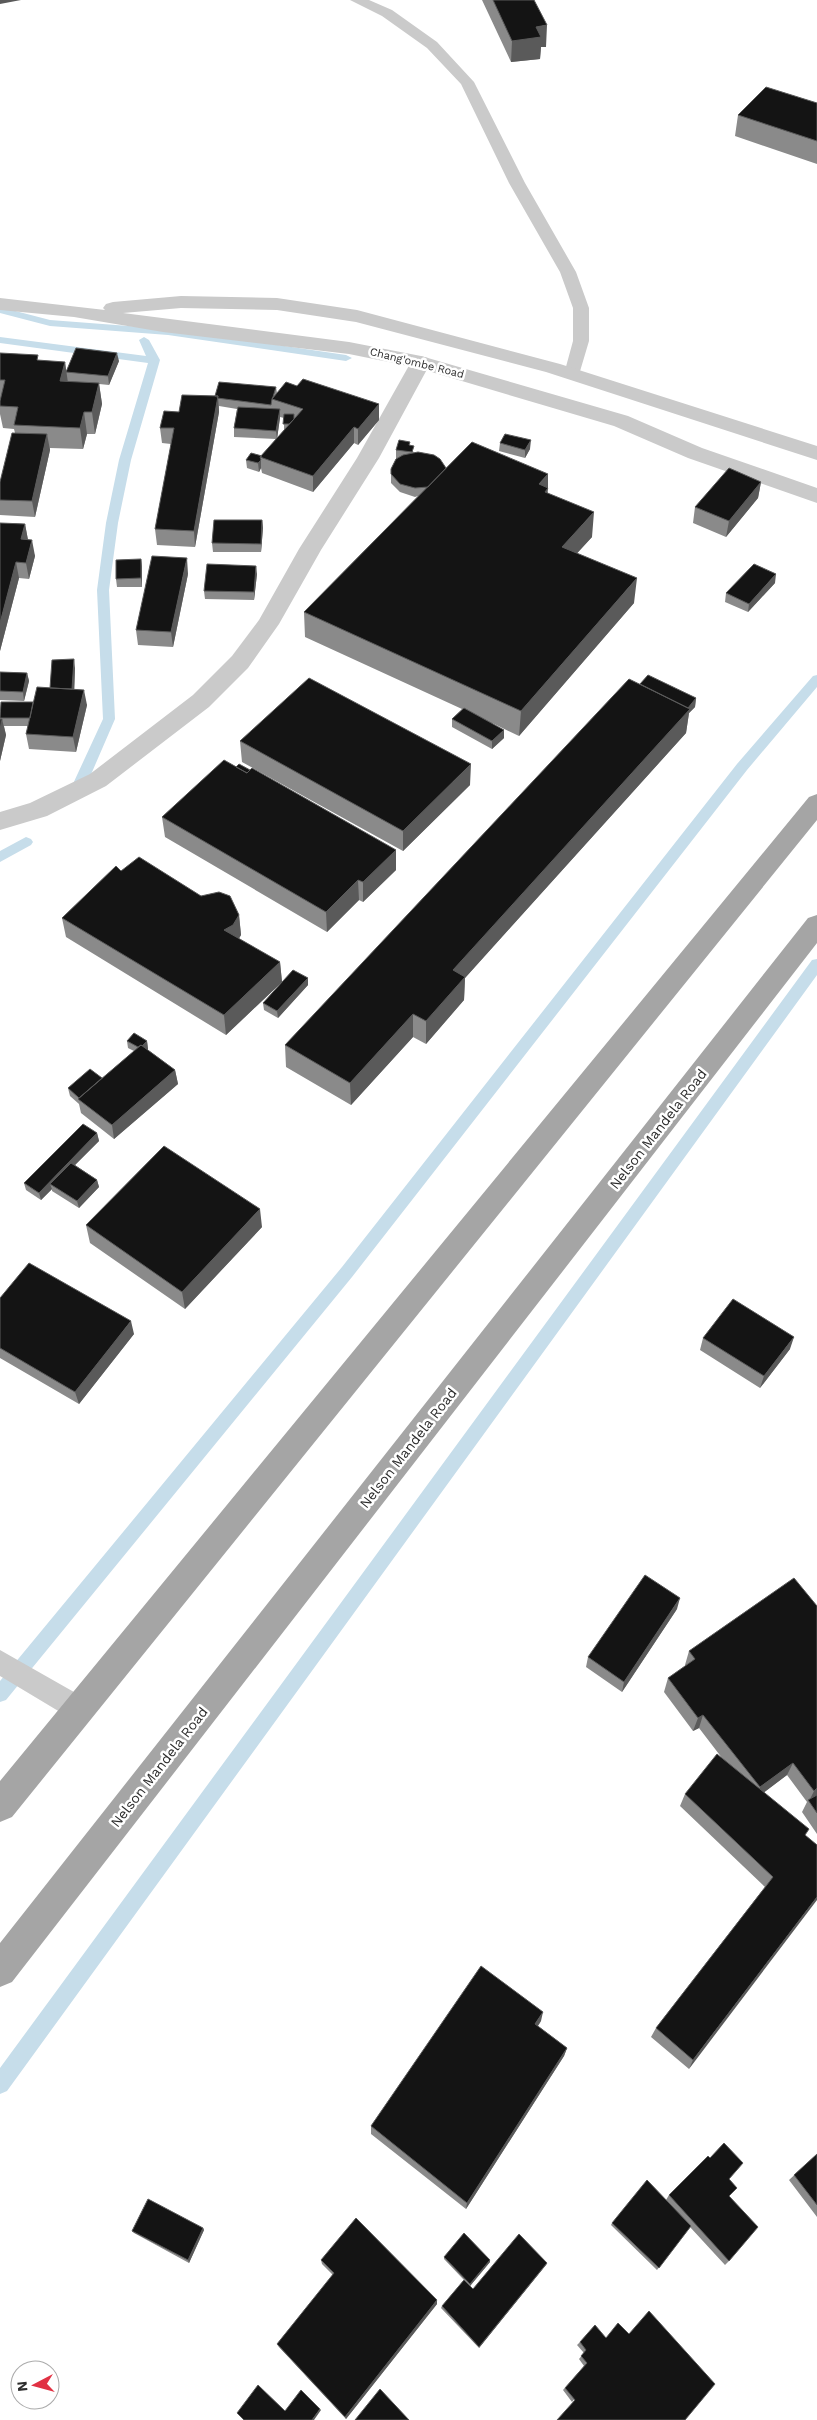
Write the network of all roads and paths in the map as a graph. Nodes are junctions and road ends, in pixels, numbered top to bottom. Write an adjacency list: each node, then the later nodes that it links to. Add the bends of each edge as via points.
1 (357, 0): 5 (lane, via 387,13 432,45 467,82 517,183 568,272 581,308 581,341)
2 (0, 304): 3 (street, Chang'ombe Road)
3 (74, 311): 4 (street, Chang'ombe Road, via 163,326 349,348); 5 (street, via 181,302 277,304 356,316)
4 (421, 362): 7 (street, Chang'ombe Road, via 621,421 695,453); 9 (street, via 368,458 268,624 240,662 201,701 98,780 38,810)
5 (572, 374): 6 (street)
6 (817, 453)
7 (817, 496)
8 (817, 803): 12 (main road)
9 (0, 821)
10 (817, 925): 14 (main road, Nelson Mandela Road)
11 (0, 1662): 12 (lane)
12 (79, 1709): 13 (main road)
13 (0, 1806)
14 (0, 1970)

